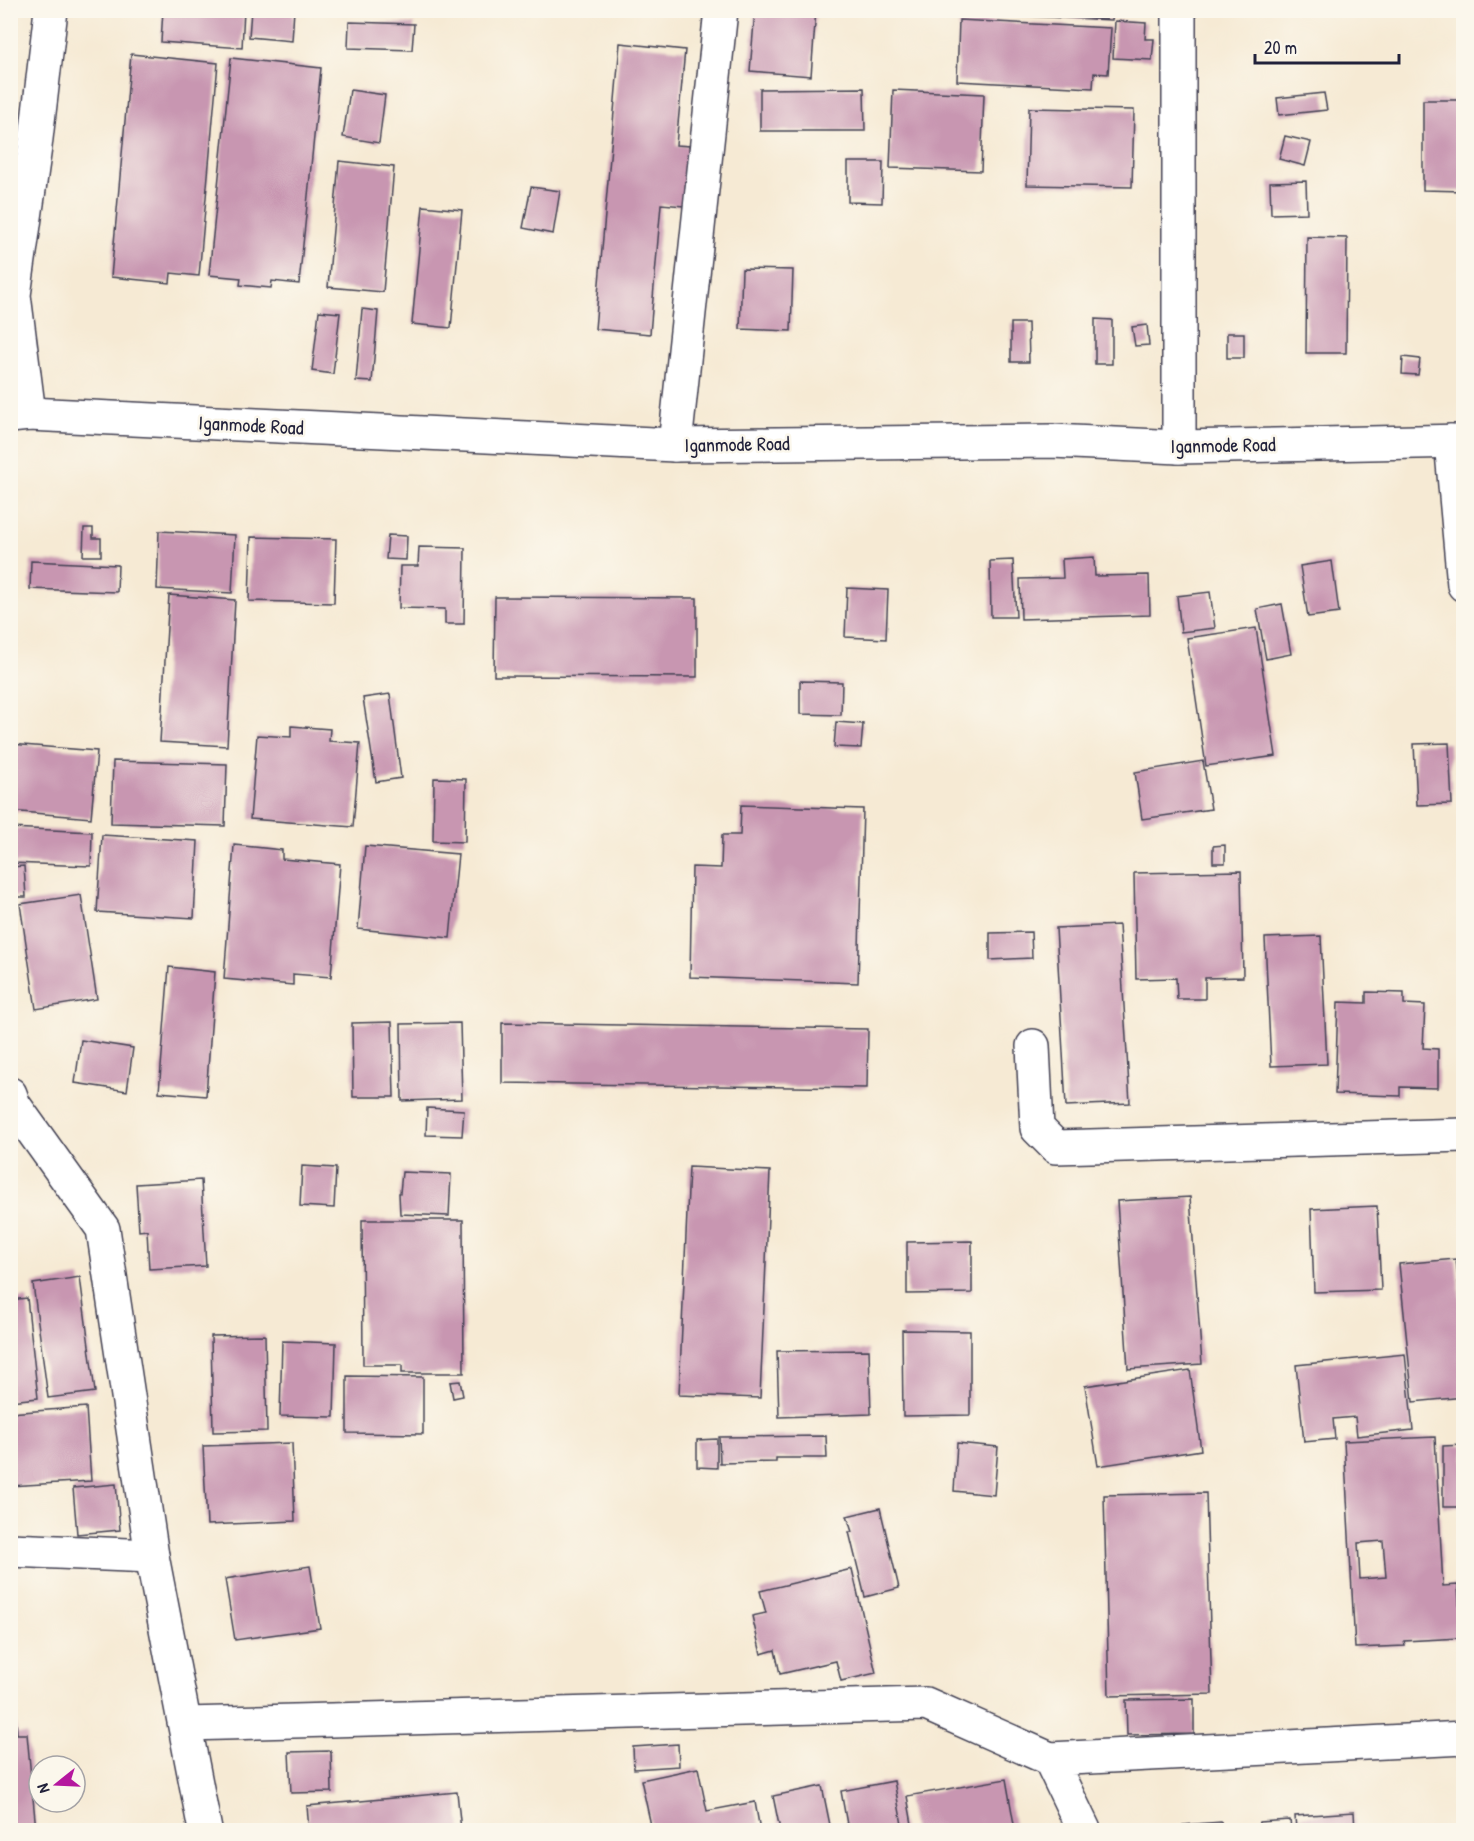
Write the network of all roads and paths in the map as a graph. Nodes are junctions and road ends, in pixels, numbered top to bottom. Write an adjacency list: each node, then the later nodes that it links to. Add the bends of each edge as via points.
1 (51, 10): 4 (street, via 14,295)
2 (721, 10): 6 (street)
3 (1179, 10): 7 (street)
4 (20, 415): 6 (street, Iganmode Road)
5 (1457, 441): 7 (street, Iganmode Road); 8 (street)
6 (675, 445): 7 (street, Iganmode Road, via 1052,441)
7 (1179, 447)
8 (1464, 585)
9 (1034, 1046): 11 (street, via 1037,1128 1056,1148)
10 (12, 1101): 13 (street, via 103,1229)
11 (1464, 1135)
12 (10, 1550): 13 (street)
13 (152, 1556): 14 (street)
14 (186, 1724): 16 (street, via 926,1704); 17 (street)
15 (1464, 1738): 16 (street)
16 (1050, 1759): 18 (street)
17 (205, 1830)
18 (1084, 1830)

